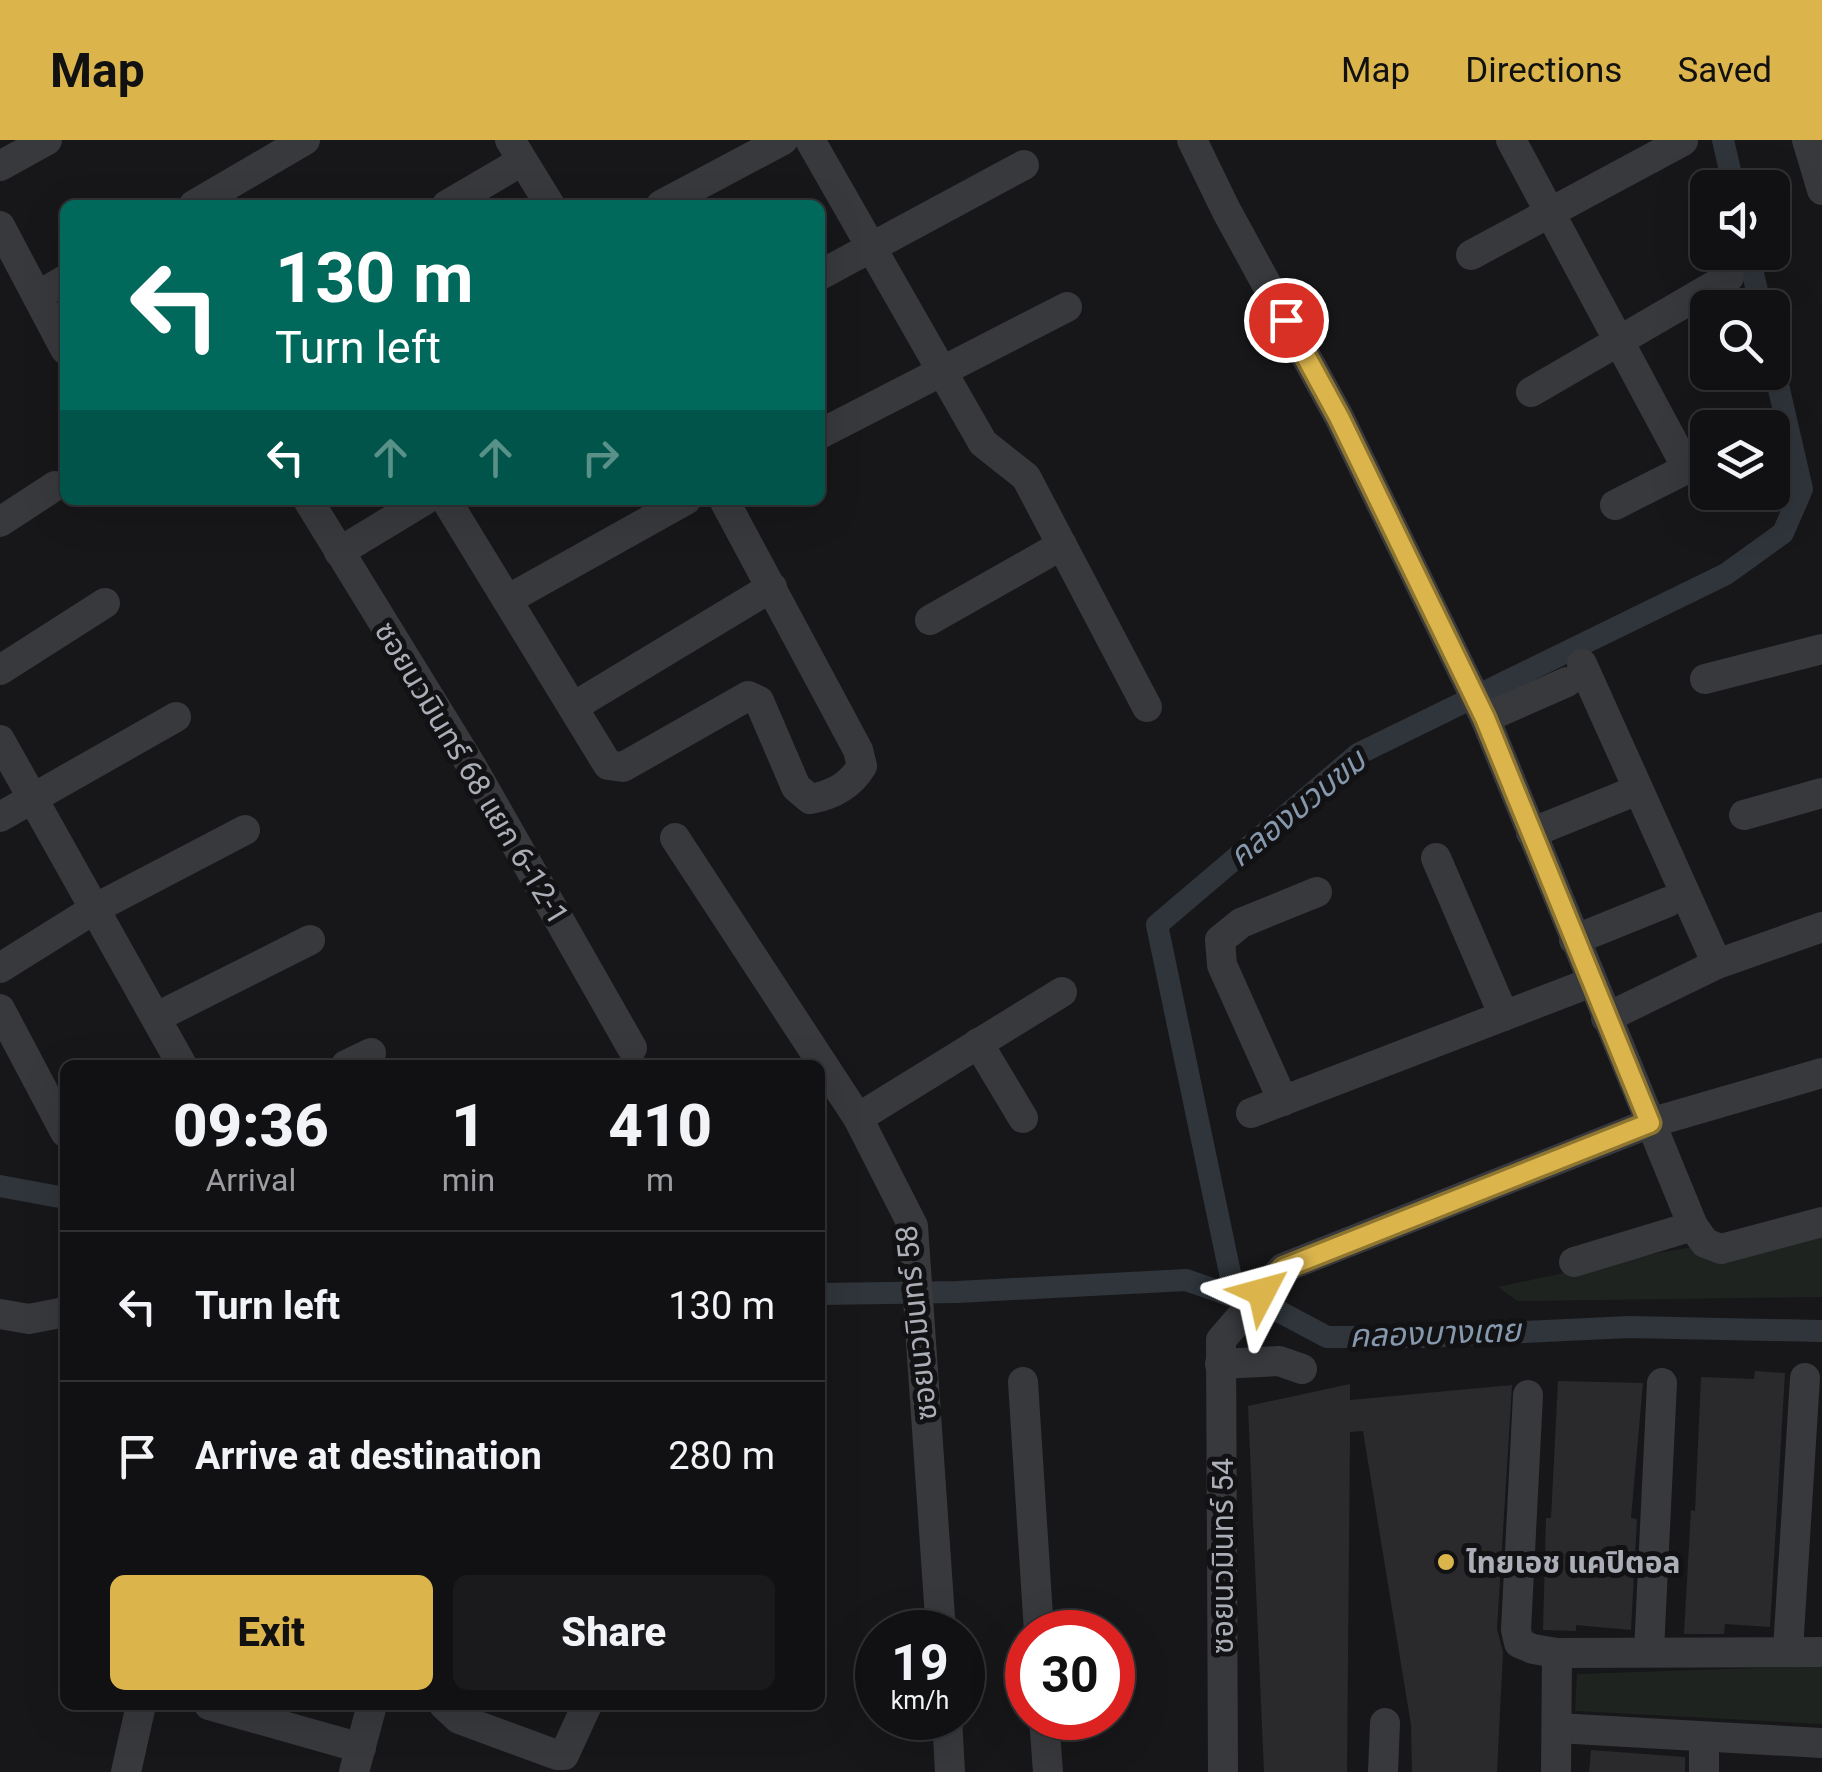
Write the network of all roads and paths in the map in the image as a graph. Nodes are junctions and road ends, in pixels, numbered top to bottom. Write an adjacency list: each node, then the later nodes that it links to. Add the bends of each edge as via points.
1 (48, 140): 11 (street)
2 (305, 140): 13 (street)
3 (783, 140): 16 (street)
4 (810, 140): 19 (street)
5 (1192, 140): 52 (street, via 1339,417)
6 (1511, 140): 17 (street)
7 (1683, 140): 17 (street)
8 (1807, 140): 12 (street)
9 (516, 150): 14 (street); 15 (street)
10 (1024, 165): 19 (street)
11 (0, 166)
12 (1822, 190)
13 (203, 200)
14 (453, 200)
15 (547, 200)
16 (670, 200)
17 (1551, 210): 20 (street); 27 (street)
18 (0, 226): 24 (street)
19 (872, 248): 21 (street); 28 (street)
20 (1470, 255)
21 (825, 272)
22 (1729, 277): 27 (street)
23 (60, 283): 24 (street)
24 (37, 296): 26 (street)
25 (1067, 307): 28 (street)
26 (60, 340)
27 (1621, 340): 29 (street); 31 (street)
28 (944, 372): 30 (street); 41 (street, via 983,443 1026,477)
29 (1531, 392)
30 (825, 432)
31 (1690, 451)
32 (1690, 468): 39 (street)
33 (55, 486): 40 (street)
34 (311, 505): 42 (street, ซอยนวมินทร์ 68 แยก 6-12-1)
35 (418, 505): 42 (street)
36 (449, 505): 44 (street)
37 (677, 505): 44 (street)
38 (727, 505): 43 (street)
39 (1616, 505)
40 (0, 522)
41 (1062, 545): 46 (street); 51 (street)
42 (339, 552): 79 (street, ซอยนวมินทร์ 68 แยก 6-12-1, via 471,765)
43 (772, 588): 50 (street); 50 (street, via 858,750 862,766 854,780 828,796 810,799 796,787 759,700 748,696 623,768 608,765)
44 (508, 600): 50 (street)
45 (105, 603): 48 (street)
46 (930, 620)
47 (1822, 649): 49 (street)
48 (0, 670)
49 (1705, 679)
50 (573, 707)
51 (1147, 708)
52 (1481, 712): 61 (street); 70 (street, via 1575,673)
53 (176, 717): 57 (street)
54 (0, 740): 57 (street)
55 (1822, 793): 58 (street)
56 (1625, 795): 61 (street)
57 (33, 797): 59 (street); 66 (street)
58 (1744, 815)
59 (0, 817)
60 (245, 830): 66 (street)
61 (1532, 834): 69 (street)
62 (675, 838): 81 (street, ซอยนวมินทร์ 58)
63 (1436, 858): 75 (street)
64 (1317, 892): 84 (street, via 1240,923 1220,940 1222,964)
65 (1668, 902): 69 (street)
66 (96, 908): 71 (street); 76 (street)
67 (1822, 927): 70 (street)
68 (310, 940): 76 (street)
69 (1574, 940): 72 (street)
70 (1717, 964): 77 (street)
71 (0, 968)
72 (1592, 982): 75 (street); 77 (street)
73 (1062, 992): 78 (street)
74 (0, 1009): 88 (street)
75 (1504, 1016): 84 (street)
76 (156, 1017): 80 (street)
77 (1606, 1018): 89 (street)
78 (978, 1043): 86 (street); 87 (street)
79 (632, 1048)
80 (179, 1060)
81 (820, 1060)
82 (825, 1068): 86 (street, ซอยนวมินทร์ 58)
83 (1822, 1074): 89 (street)
84 (1282, 1101): 85 (street)
85 (1251, 1113)
86 (858, 1118): 101 (street, ซอยนวมินทร์ 58, via 913,1226)
87 (1024, 1118)
88 (60, 1123)
89 (1650, 1123): 91 (street); 95 (street, via 1284,1268)
90 (1822, 1222): 91 (street, via 1721,1249 1705,1243)
91 (1693, 1226): 92 (street)
92 (1574, 1262)
93 (60, 1313): 94 (street, via 29,1319)
94 (0, 1314)
95 (1220, 1352): 96 (street); 122 (street, ซอยนวมินทร์ 54)
96 (1302, 1368)
97 (1805, 1378): 103 (street)
98 (1023, 1382): 102 (street)
99 (1662, 1383): 104 (street)
100 (1528, 1395): 106 (street, via 1516,1630 1519,1643)
101 (939, 1610)
102 (1038, 1610)
103 (1788, 1650): 104 (street); 105 (street)
104 (1649, 1652): 106 (street)
105 (1822, 1652)
106 (1558, 1653): 113 (street)
107 (140, 1710): 119 (street)
108 (223, 1710): 118 (street)
109 (371, 1710): 118 (street)
110 (449, 1710): 111 (street, via 557,1755 569,1748)
111 (585, 1710)
112 (1384, 1723): 123 (street)
113 (1557, 1728): 114 (street); 124 (street)
114 (1704, 1738): 117 (street); 125 (street)
115 (948, 1740): 120 (street)
116 (1046, 1740): 121 (street)
117 (1822, 1743)
118 (358, 1760)
119 (126, 1772)
120 (950, 1772)
121 (1048, 1772)
122 (1223, 1772)
123 (1383, 1772)
124 (1556, 1772)
125 (1704, 1772)

